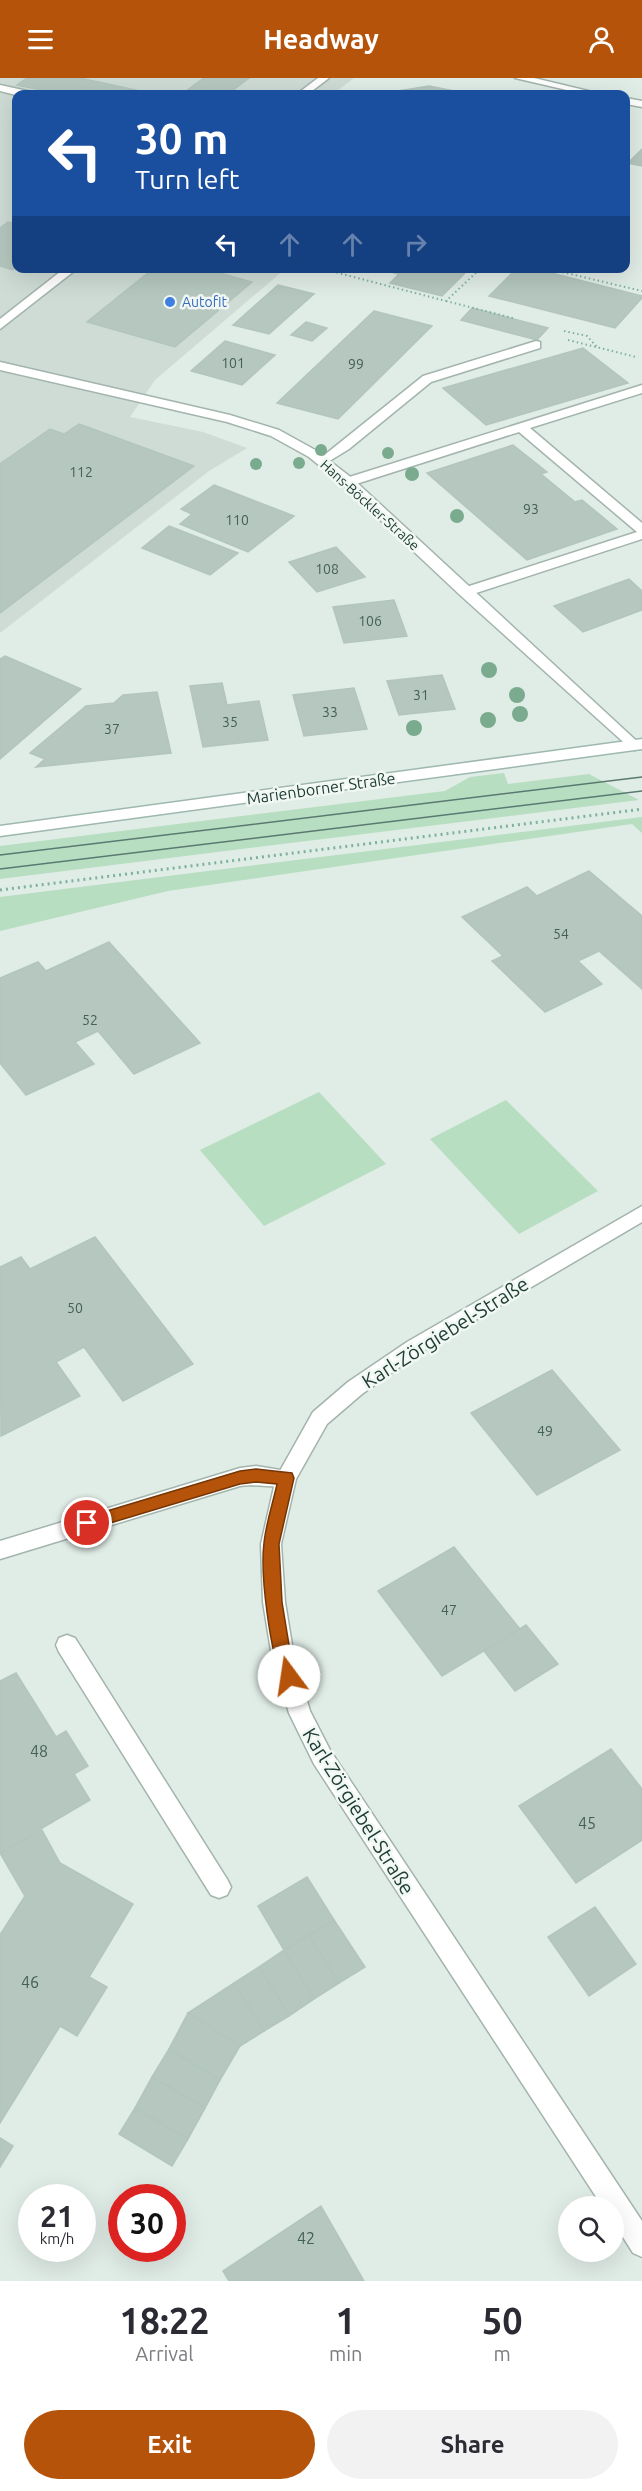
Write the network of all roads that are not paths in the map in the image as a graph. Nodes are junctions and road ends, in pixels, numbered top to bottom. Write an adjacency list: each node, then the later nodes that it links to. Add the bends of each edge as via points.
1 (324, 78): 3 (street)
2 (520, 78): 4 (street)
3 (308, 90)
4 (577, 90)
5 (67, 273): 6 (street)
6 (0, 325)
7 (536, 345): 11 (street, via 428,379)
8 (0, 366): 11 (street, Hans-Böckler-Straße, via 230,418 275,433)
9 (642, 388): 10 (street)
10 (521, 427): 12 (street); 13 (street)
11 (323, 461): 12 (street, Hans-Böckler-Straße)
12 (348, 482): 15 (street, Hans-Böckler-Straße)
13 (642, 530)
14 (642, 535): 15 (street)
15 (465, 592): 16 (street, Hans-Böckler-Straße)
16 (640, 747): 17 (street, Marienborner Straße)
17 (0, 831)
18 (642, 1213): 19 (street, Karl-Zörgiebel-Straße, via 414,1347 355,1388 320,1418)
19 (286, 1478): 20 (street, via 240,1477); 23 (street, Karl-Zörgiebel-Straße, via 271,1544 274,1602 283,1657 300,1713 350,1803)
20 (0, 1550)
21 (67, 1646): 22 (street)
22 (219, 1887)
23 (642, 2244)

